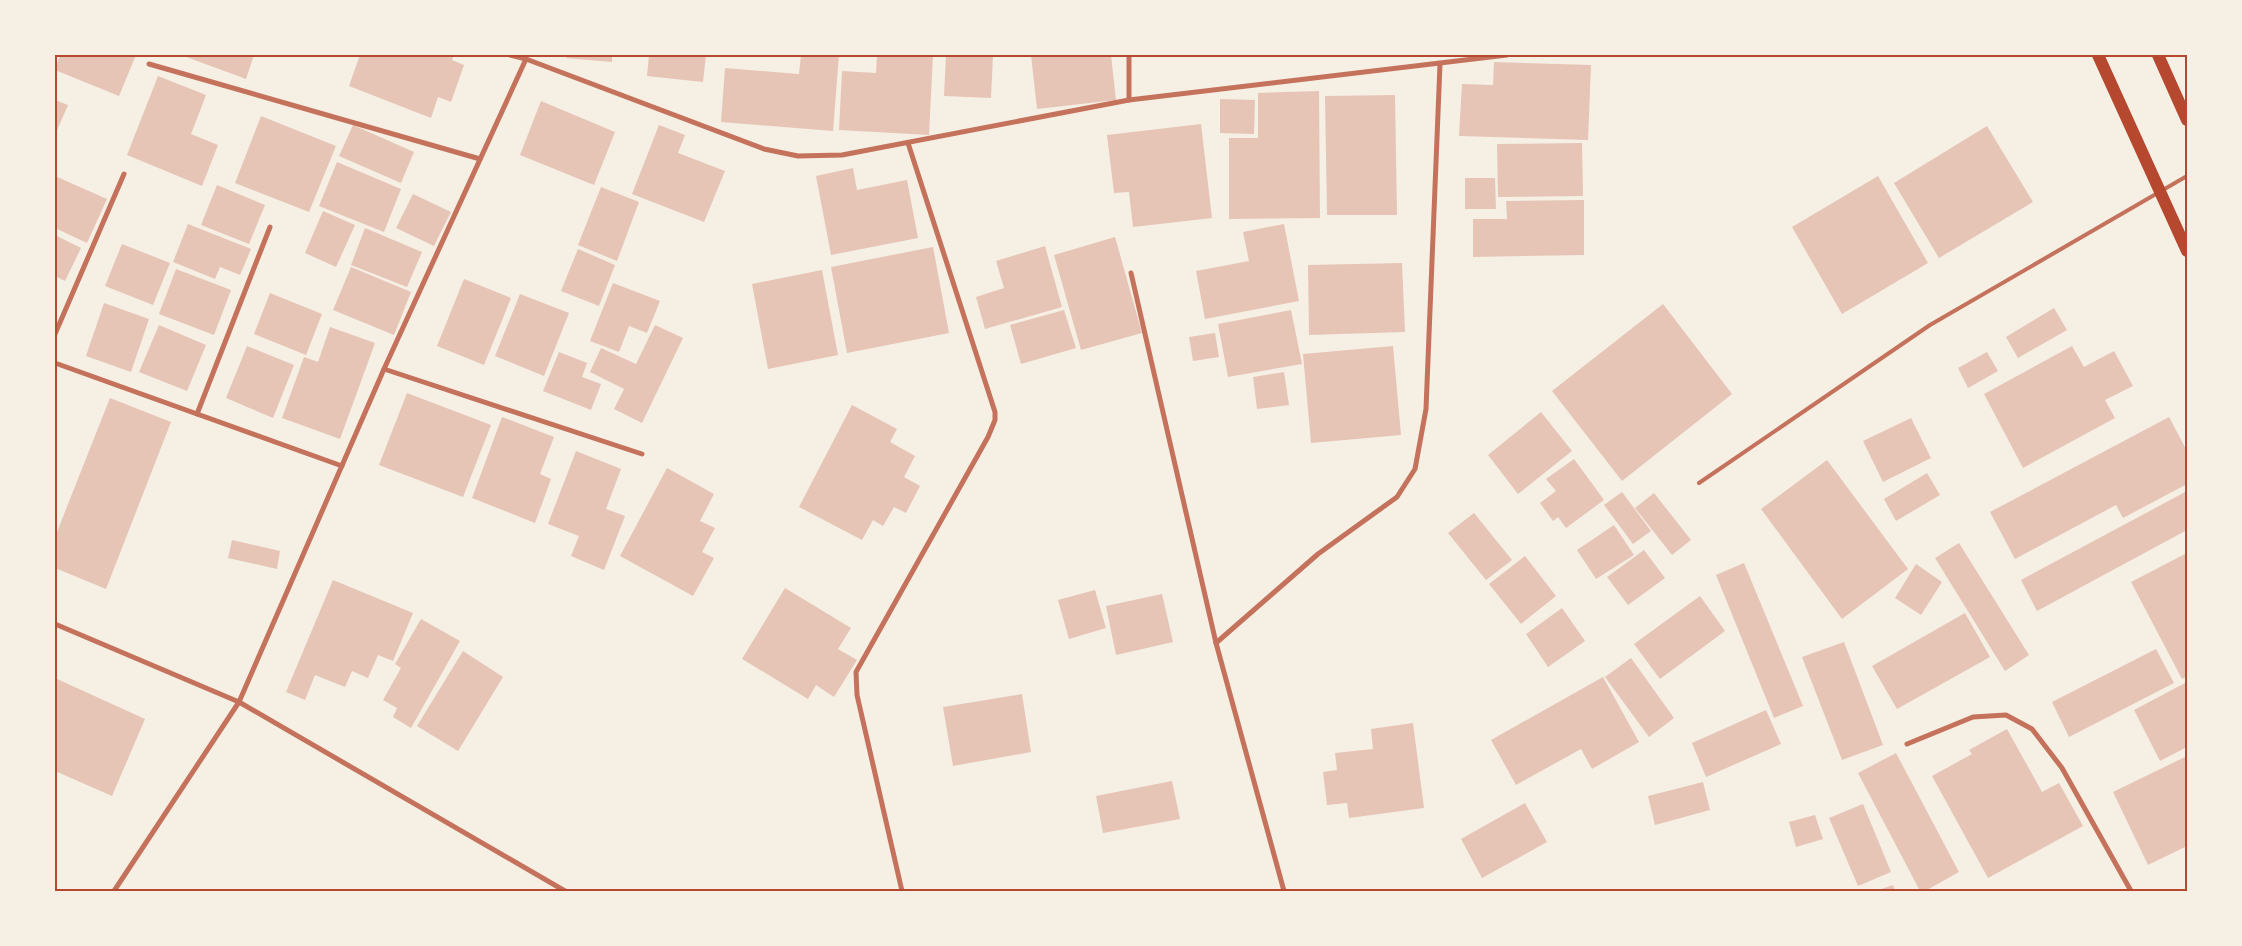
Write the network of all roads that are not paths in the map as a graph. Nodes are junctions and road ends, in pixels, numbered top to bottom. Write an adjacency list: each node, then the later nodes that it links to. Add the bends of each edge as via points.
1 (510, 55): 6 (street)
2 (1129, 55): 9 (street)
3 (1507, 55): 8 (street)
4 (2098, 55): 15 (main road)
5 (2158, 55): 10 (main road)
6 (526, 59): 11 (street, via 764,148 798,156 842,155); 12 (street)
7 (149, 64): 12 (street)
8 (1440, 64): 9 (street); 27 (street, via 1426,409 1415,468 1397,497 1318,554)
9 (1129, 100): 11 (street)
10 (2187, 120)
11 (908, 143): 32 (street, via 995,420 856,672 857,695)
12 (480, 159): 21 (street)
13 (124, 174): 19 (street)
14 (2187, 176): 15 (lane)
15 (2160, 191): 17 (main road); 25 (lane, via 1930,325)
16 (270, 227): 22 (street)
17 (2187, 251)
18 (1131, 274): 27 (street)
19 (55, 334)
20 (55, 363): 22 (street)
21 (384, 369): 23 (street); 24 (street)
22 (197, 414): 24 (street)
23 (642, 454)
24 (342, 466): 28 (street)
25 (1699, 484)
26 (55, 624): 28 (street)
27 (1216, 643): 33 (street)
28 (239, 702): 30 (street); 31 (street)
29 (1906, 744): 34 (street, via 1973,716 2006,715 2032,729 2062,768)
30 (114, 891)
31 (565, 891)
32 (902, 891)
33 (1284, 891)
34 (2131, 891)

